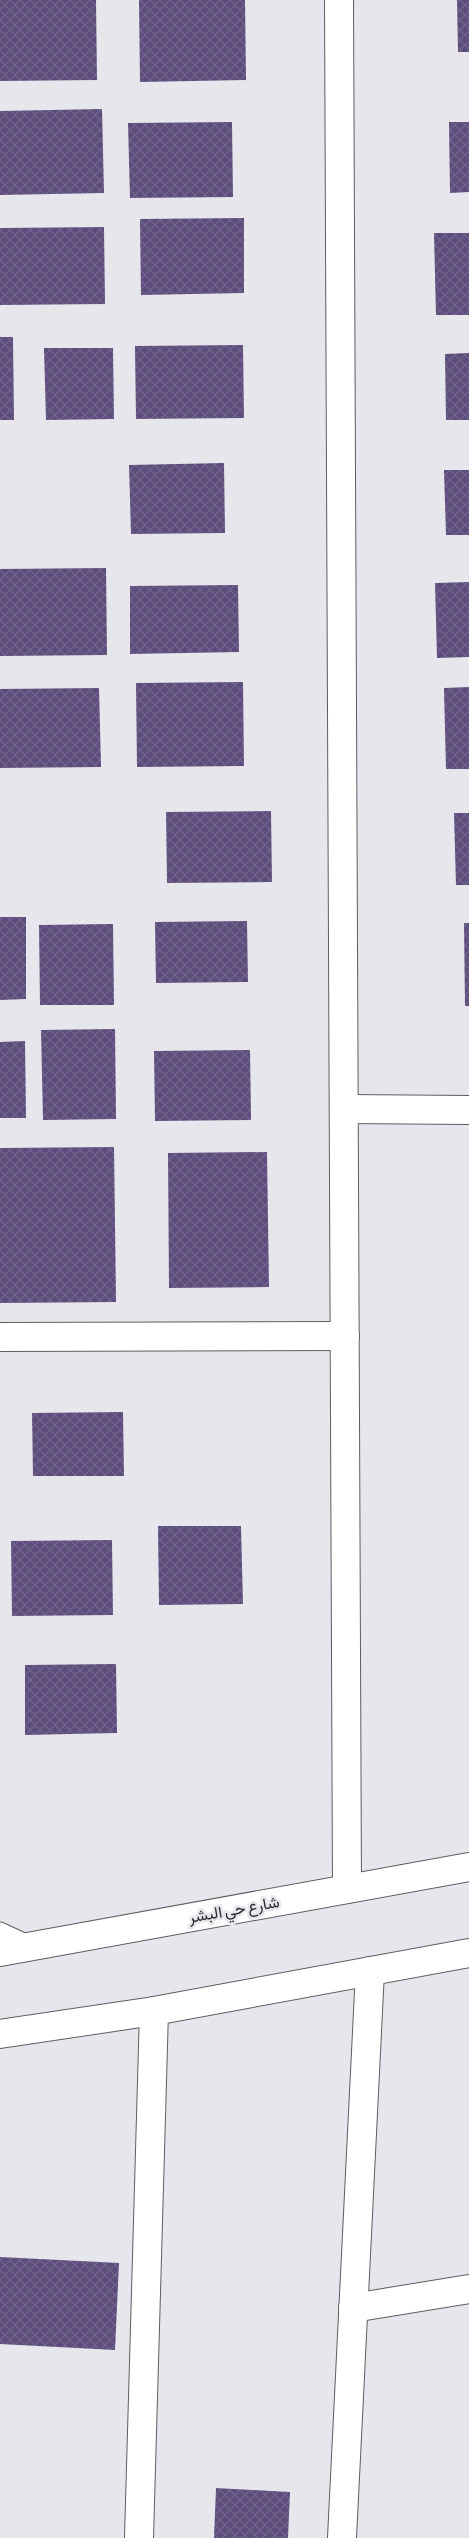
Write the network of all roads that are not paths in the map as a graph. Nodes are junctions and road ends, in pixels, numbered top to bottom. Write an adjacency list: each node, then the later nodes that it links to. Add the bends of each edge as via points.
1 (339, 0): 2 (street)
2 (344, 1109): 3 (street); 4 (street)
3 (469, 1110)
4 (345, 1336): 5 (street); 7 (street)
5 (0, 1337)
6 (469, 1867): 7 (street, شارع حي البشر)
7 (347, 1889): 9 (street, شارع حي البشر)
8 (0, 1932): 9 (lane)
9 (30, 1946): 10 (street, شارع حي البشر)
10 (0, 1952)
11 (469, 1953): 12 (street)
12 (370, 1971): 13 (street); 16 (street)
13 (154, 2011): 14 (street); 17 (street)
14 (0, 2034)
15 (469, 2289): 16 (street)
16 (353, 2308): 18 (street)
17 (139, 2538)
18 (342, 2538)

